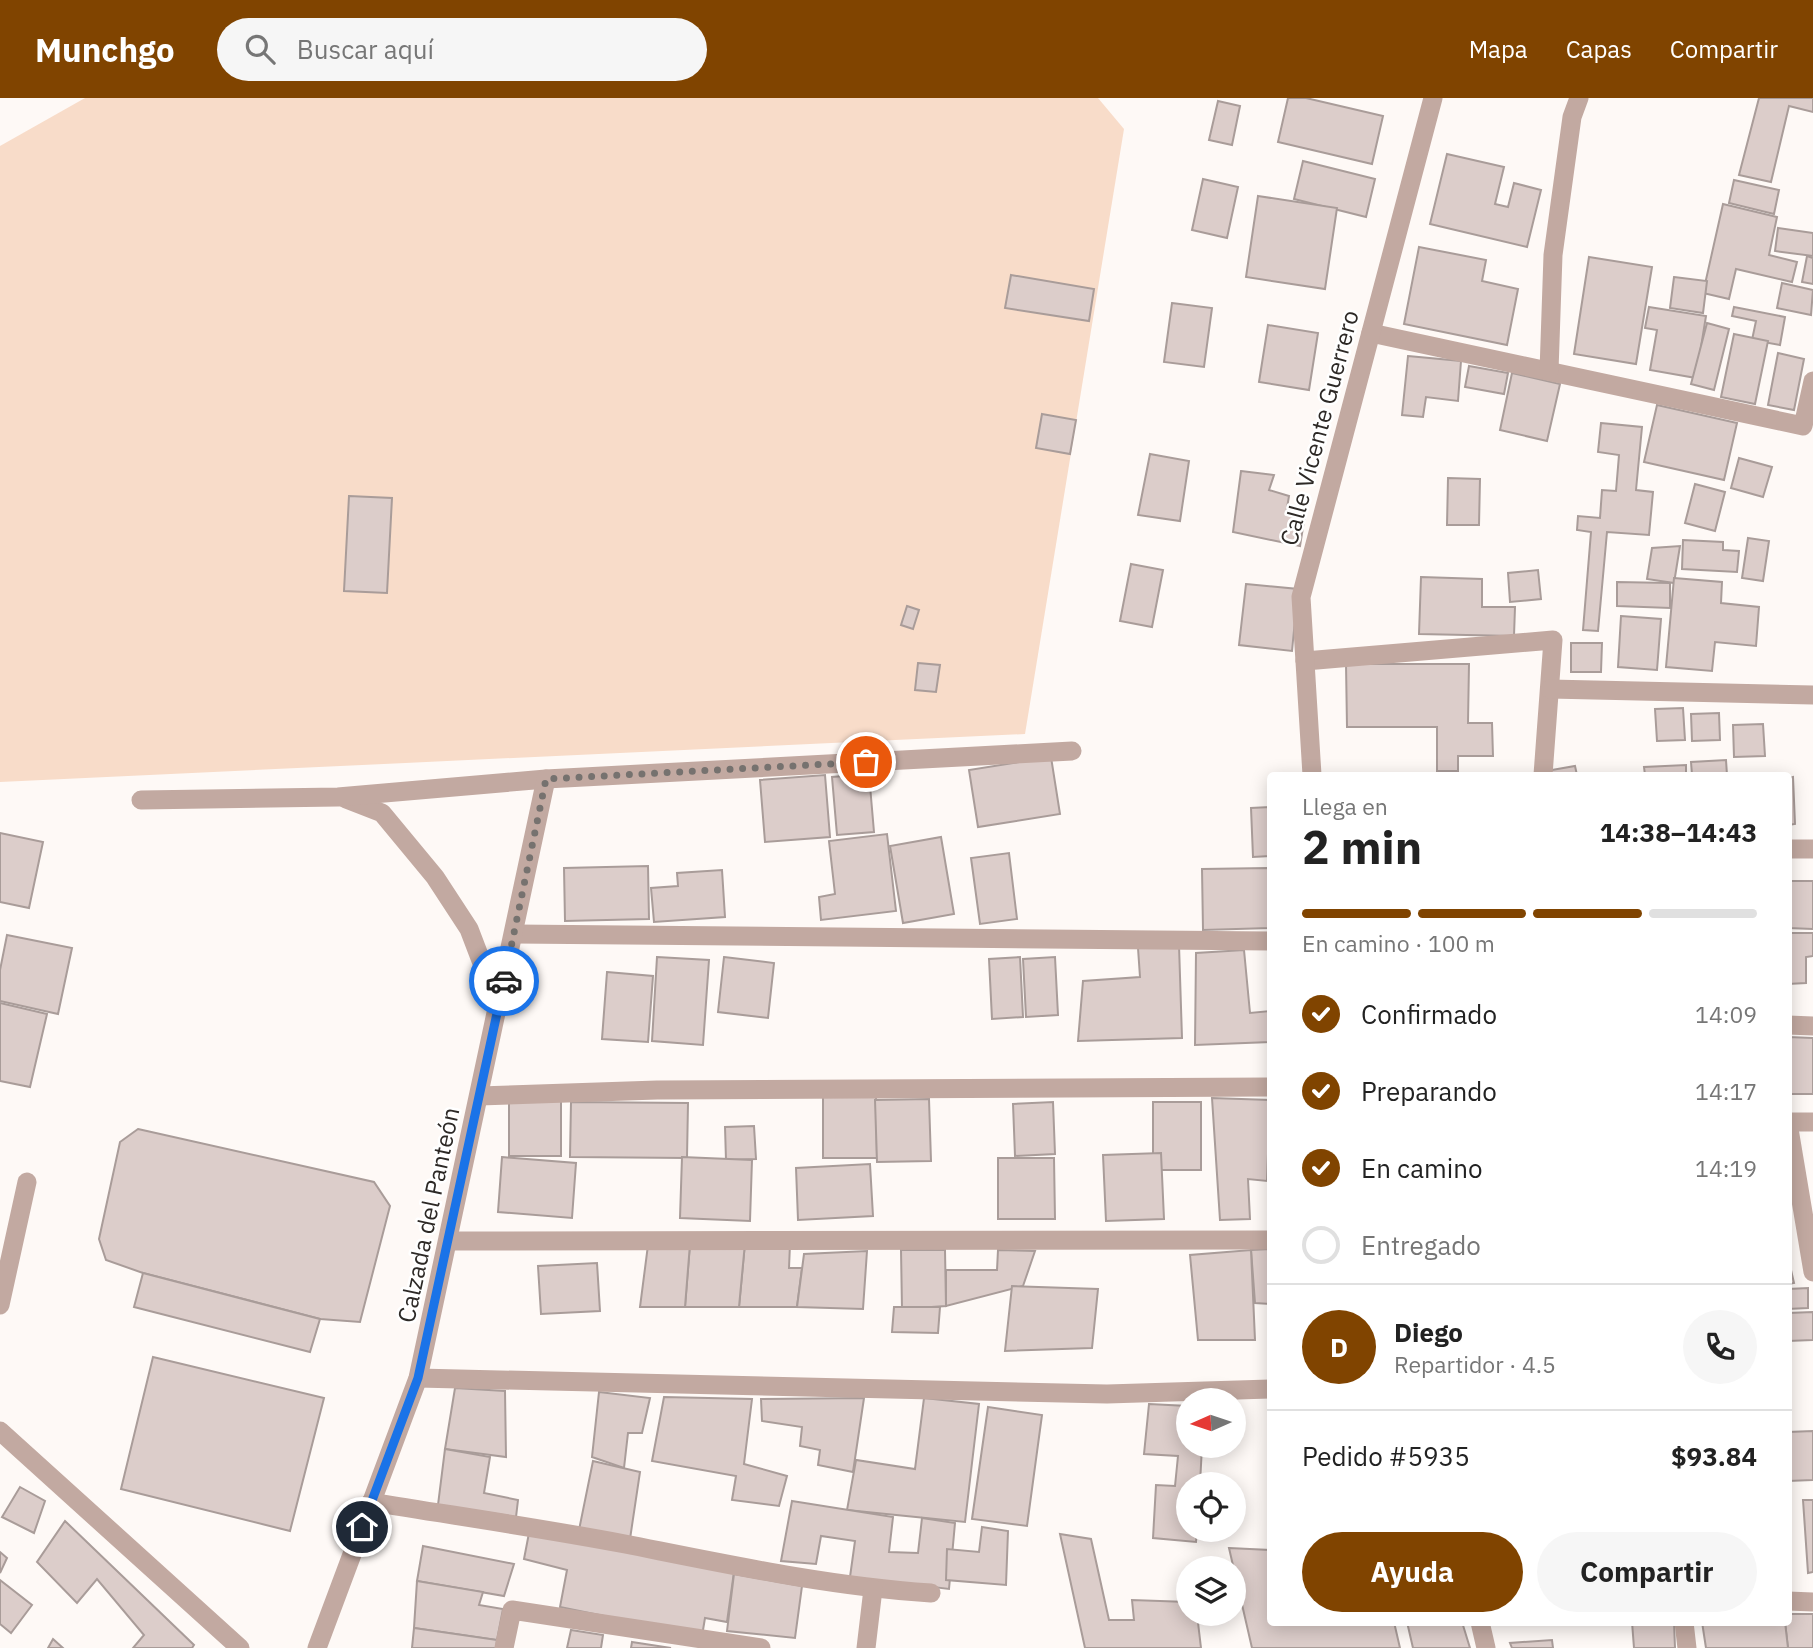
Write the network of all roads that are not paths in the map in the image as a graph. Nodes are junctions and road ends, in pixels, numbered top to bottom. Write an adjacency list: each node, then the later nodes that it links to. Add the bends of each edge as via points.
1 (1433, 98): 3 (street, Calle Vicente Guerrero)
2 (1580, 98): 4 (street, via 1572,117 1553,254)
3 (1371, 333): 4 (street); 6 (street, Calle Vicente Guerrero, via 1301,597)
4 (1549, 371): 5 (street, via 1804,426)
5 (1813, 380)
6 (1305, 661): 7 (street, via 1553,640); 10 (street, Calle Vicente Guerrero)
7 (1550, 689): 8 (street); 11 (street)
8 (1813, 695)
9 (1072, 751): 12 (street)
10 (1312, 772)
11 (1543, 772)
12 (546, 779): 13 (street); 17 (street, Calzada del Panteón)
13 (338, 797): 14 (street); 19 (street, via 382,813 435,877 469,929)
14 (141, 800)
15 (1792, 849): 16 (street)
16 (1813, 849)
17 (515, 934): 18 (street); 19 (street, Calzada del Panteón)
18 (1267, 941)
19 (498, 1004): 23 (street, Calzada del Panteón)
20 (1792, 1025): 21 (street)
21 (1813, 1026)
22 (1267, 1087): 23 (street, via 657,1090)
23 (479, 1096): 29 (street, Calzada del Panteón)
24 (1792, 1122): 25 (street)
25 (1813, 1122)
26 (1792, 1146): 30 (street)
27 (27, 1182): 31 (street)
28 (1267, 1240): 29 (street)
29 (450, 1241): 32 (street, Calzada del Panteón)
30 (1813, 1272)
31 (0, 1306)
32 (418, 1378): 33 (street, via 1107,1394); 35 (street, Calzada del Panteón)
33 (1267, 1389)
34 (0, 1431): 42 (street)
35 (371, 1502): 36 (street); 43 (street, Calzada del Panteón)
36 (873, 1589): 37 (street); 46 (street)
37 (931, 1593)
38 (1792, 1601): 39 (street)
39 (1813, 1602)
40 (1481, 1626): 47 (street)
41 (1684, 1626): 48 (street)
42 (240, 1648)
43 (317, 1648)
44 (504, 1648): 45 (street, via 512,1610)
45 (761, 1648)
46 (866, 1648)
47 (1486, 1648)
48 (1687, 1648)

